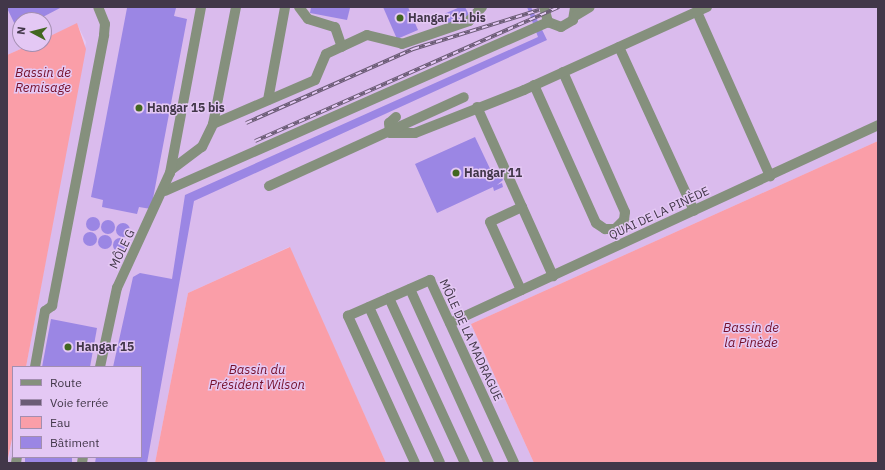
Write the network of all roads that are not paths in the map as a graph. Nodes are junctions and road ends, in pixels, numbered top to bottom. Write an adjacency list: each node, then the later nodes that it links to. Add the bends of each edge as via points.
1 (98, 7): 36 (lane, via 105,24 104,35 52,306 45,311)
2 (201, 7): 24 (lane, MÔLE G)
3 (236, 7): 21 (lane)
4 (285, 7): 18 (lane)
5 (299, 7): 13 (lane, via 308,19 335,27)
6 (482, 7): 13 (lane, via 469,21 402,44 371,34)
7 (544, 7): 12 (lane)
8 (590, 7): 10 (lane)
9 (706, 7): 11 (lane)
10 (575, 11): 12 (lane, via 565,26 556,27)
11 (696, 12): 14 (lane); 25 (lane)
12 (548, 22): 27 (lane)
13 (342, 47): 18 (lane, via 324,57 315,80)
14 (619, 47): 15 (lane); 29 (lane)
15 (563, 72): 16 (lane); 16 (lane, via 625,212 624,220 615,229 605,229 596,223)
16 (534, 85): 19 (lane)
17 (464, 98): 23 (lane)
18 (268, 100): 21 (lane)
19 (477, 107): 23 (lane, via 411,135 398,136); 28 (lane)
20 (396, 117): 23 (lane, via 389,123)
21 (213, 124): 24 (lane, via 202,147)
22 (878, 125): 25 (lane, QUAI DE LA PINÈDE)
23 (389, 132): 26 (lane)
24 (171, 170): 27 (lane, MÔLE G)
25 (770, 176): 29 (lane, QUAI DE LA PINÈDE)
26 (269, 186)
27 (165, 191): 37 (lane, MÔLE G, via 117,288)
28 (522, 208): 30 (lane); 32 (lane, via 490,222)
29 (694, 211): 30 (lane, QUAI DE LA PINÈDE)
30 (553, 276): 32 (lane, QUAI DE LA PINÈDE)
31 (410, 289): 33 (lane, MÔLE DE LA MADRAGUE); 35 (lane, MÔLE DE LA MADRAGUE, via 430,280); 41 (lane)
32 (521, 290): 35 (lane, QUAI DE LA PINÈDE)
33 (390, 298): 34 (lane, MÔLE DE LA MADRAGUE); 40 (lane)
34 (369, 307): 38 (lane, MÔLE DE LA MADRAGUE, via 348,316); 39 (lane)
35 (450, 323): 42 (lane, MÔLE DE LA MADRAGUE)
36 (35, 366)
37 (100, 366)
38 (415, 463)
39 (440, 463)
40 (465, 463)
41 (489, 463)
42 (514, 463)

